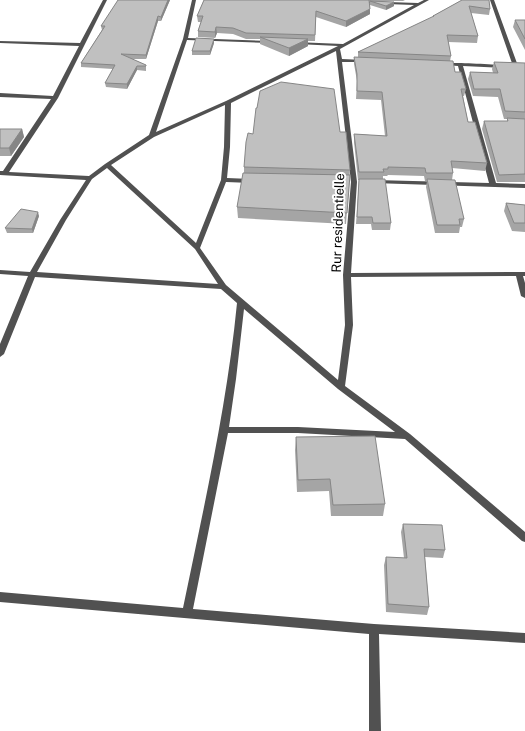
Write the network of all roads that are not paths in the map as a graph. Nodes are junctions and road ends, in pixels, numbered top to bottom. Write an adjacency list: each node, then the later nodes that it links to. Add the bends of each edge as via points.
1 (105, 0): 11 (street)
2 (194, 0): 7 (street)
3 (427, 0): 6 (street)
4 (492, 0): 18 (street)
5 (350, 2): 6 (street)
6 (418, 4): 12 (street)
7 (185, 39): 9 (street); 25 (street)
8 (0, 42): 11 (street)
9 (276, 42)
10 (292, 43): 12 (street)
11 (83, 45): 21 (street)
12 (344, 45): 13 (street)
13 (338, 48): 14 (street, Rur residentielle); 22 (street)
14 (340, 60): 15 (street); 32 (street, Rur residentielle)
15 (370, 61)
16 (438, 63): 17 (street)
17 (460, 64): 18 (street); 23 (street)
18 (516, 67): 19 (street)
19 (525, 68)
20 (0, 95): 21 (street)
21 (55, 98): 27 (street)
22 (228, 102): 25 (street); 29 (street)
23 (476, 121): 24 (street); 35 (street)
24 (483, 122)
25 (152, 136): 26 (street)
26 (107, 164): 28 (street); 37 (street)
27 (3, 173): 28 (street)
28 (90, 178): 39 (street)
29 (224, 180): 30 (street); 37 (street)
30 (254, 181)
31 (346, 182): 32 (street)
32 (354, 182): 33 (street); 41 (street, Rur residentielle)
33 (362, 182)
34 (369, 182): 35 (street)
35 (492, 185): 36 (street)
36 (525, 186)
37 (197, 248): 42 (street)
38 (0, 272): 39 (street)
39 (34, 273): 42 (street); 45 (street)
40 (522, 274): 41 (street); 43 (street)
41 (347, 275): 46 (street, Rur residentielle, via 349,325)
42 (223, 287): 44 (street)
43 (525, 296)
44 (241, 301): 46 (street); 47 (street, via 237,350)
45 (0, 354)
46 (342, 387): 48 (street)
47 (224, 430): 48 (street, via 298,430); 51 (street)
48 (407, 436): 49 (street)
49 (525, 538)
50 (0, 597): 51 (street)
51 (187, 612): 52 (street)
52 (374, 629): 53 (street); 54 (street)
53 (525, 638)
54 (375, 731)

